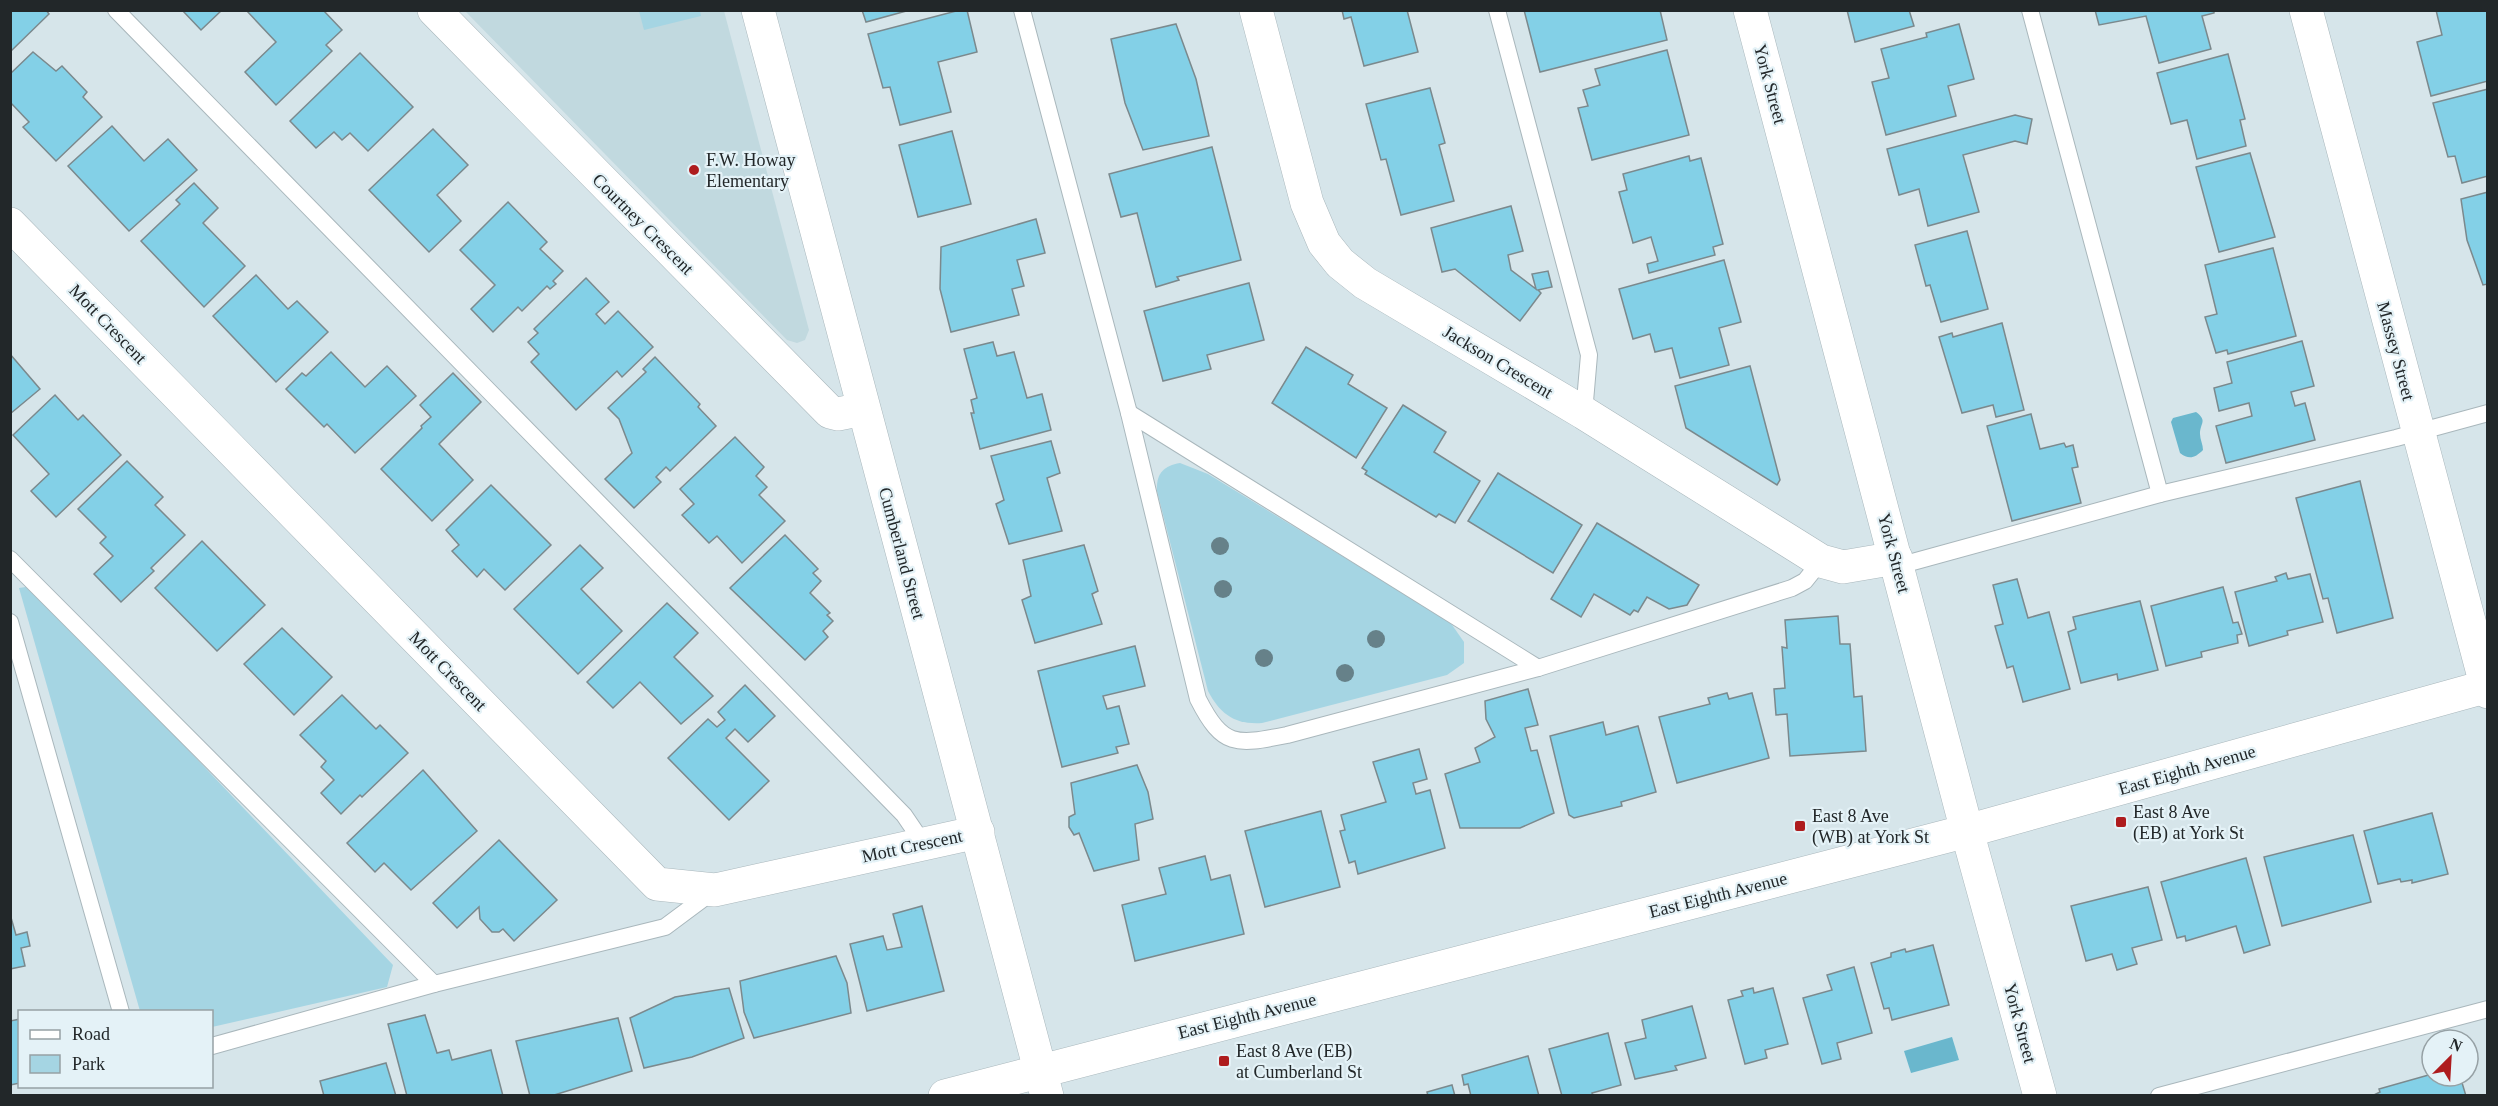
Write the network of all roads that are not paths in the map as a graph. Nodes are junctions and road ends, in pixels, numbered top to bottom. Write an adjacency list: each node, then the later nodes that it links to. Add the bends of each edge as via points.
1 (116, 10): 25 (lane, via 904,814)
2 (434, 10): 11 (street, Courtney Crescent, via 830,412)
3 (758, 10): 11 (street, Cumberland Street)
4 (1022, 10): 12 (lane)
5 (1256, 10): 13 (street, Jackson Crescent, via 1306,203 1324,243 1340,263 1365,283)
6 (1497, 10): 13 (lane, via 1589,356)
7 (1750, 10): 19 (street, York Street)
8 (2030, 10): 16 (lane)
9 (2306, 10): 15 (street, Massey Street)
10 (10, 224): 26 (street, Mott Crescent, via 657,884)
11 (863, 409): 24 (street, Cumberland Street)
12 (1129, 413): 21 (lane); 21 (lane, via 1198,699 1212,725 1229,738 1253,741 1287,735)
13 (1584, 413): 18 (street, Jackson Crescent)
14 (2487, 413): 15 (lane)
15 (2418, 432): 16 (lane); 22 (street, Massey Street)
16 (2160, 494): 19 (lane)
17 (10, 559): 27 (lane)
18 (1821, 561): 19 (street, Jackson Crescent, via 1843,567); 21 (lane, via 1805,581 1792,588)
19 (1897, 562): 23 (street, York Street)
20 (10, 622): 29 (lane)
21 (1538, 668)
22 (2487, 688): 23 (street, East Eighth Avenue)
23 (1967, 831): 31 (street, East Eighth Avenue); 33 (street, York Street)
24 (978, 832): 25 (street, Mott Crescent); 31 (street, Cumberland Street)
25 (923, 843): 26 (street, Mott Crescent)
26 (715, 890): 27 (lane, via 665,927)
27 (434, 984): 30 (lane)
28 (2487, 1009): 34 (lane)
29 (121, 1010)
30 (213, 1046)
31 (1044, 1082): 32 (street, East Eighth Avenue)
32 (945, 1095)
33 (2040, 1095)
34 (2159, 1095)

